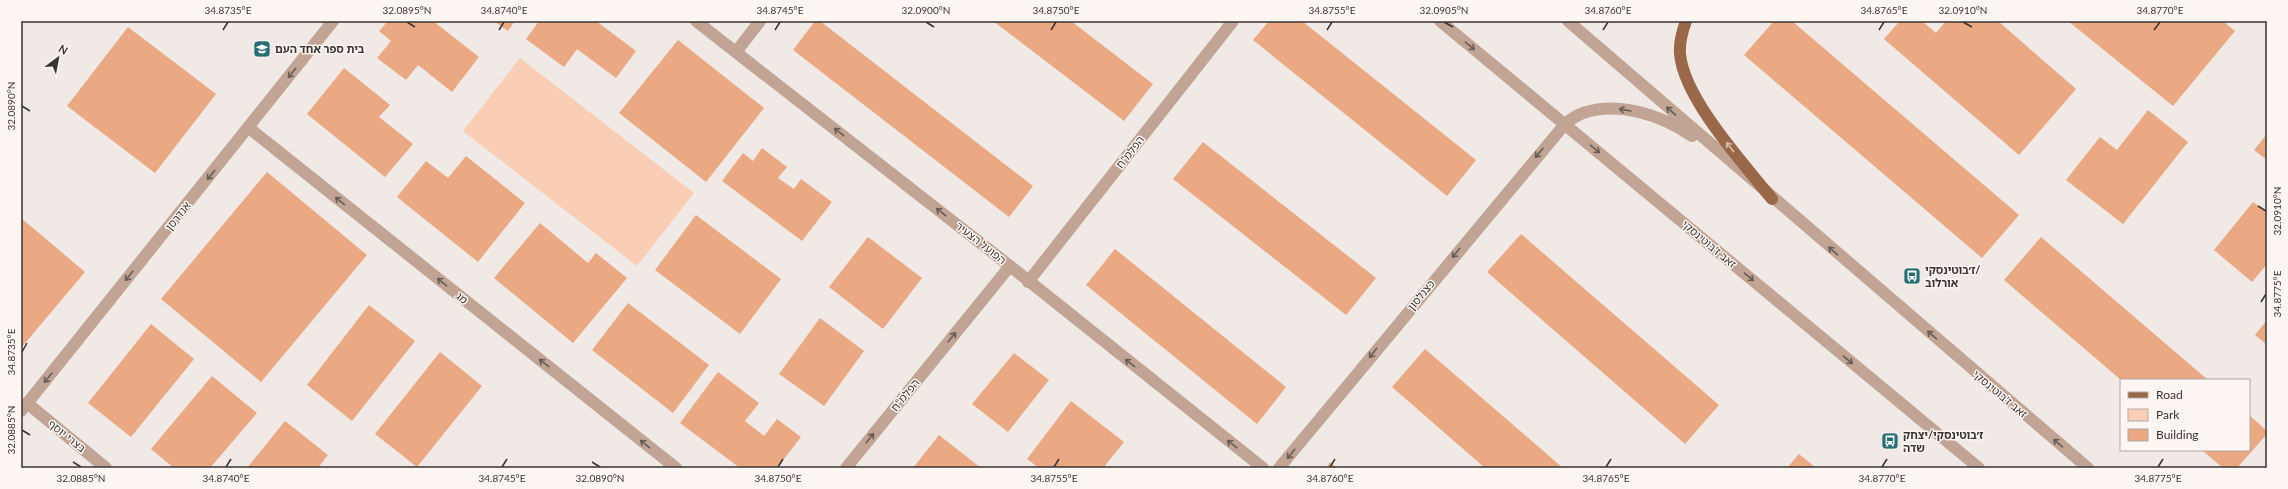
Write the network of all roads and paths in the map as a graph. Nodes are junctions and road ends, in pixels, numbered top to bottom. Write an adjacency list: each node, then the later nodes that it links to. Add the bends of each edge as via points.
1 (333, 21): 10 (street, אנדרסן, one-way to 10)
2 (696, 21): 8 (street, הפועל הצעיר)
3 (760, 21): 8 (street)
4 (1233, 21): 14 (street, הפלמ"ח)
5 (1440, 21): 9 (street, זאב ז'בוטינסקי, one-way to 9)
6 (1568, 21): 11 (street, זאב ז'בוטינסקי, one-way to 6)
7 (1686, 21): 12 (main road, one-way to 7, via 1703,110 1687,79 1680,54 1680,37)
8 (736, 52): 13 (street, הפועל הצעיר, one-way to 8)
9 (1565, 124): 11 (street, כצנלסון, one-way to 9, via 1688,133 1644,114 1622,109 1601,109 1582,113); 20 (street, כצנלסון, one-way to 20, via 1537,154); 21 (street, זאב ז'בוטינסקי, one-way to 21)
10 (249, 128): 15 (street, אנדרסן, one-way to 15); 17 (street, מג, one-way to 10)
11 (1734, 165): 12 (street, זאב ז'בוטינסקי)
12 (1772, 198): 22 (street, זאב ז'בוטינסקי, one-way to 12)
13 (1010, 266): 14 (street, הפועל הצעיר); 18 (street, הפלמ"ח, one-way to 13)
14 (1028, 282): 19 (street, הפועל הצעיר, one-way to 14)
15 (24, 407): 16 (street, בצרי יוסף)
16 (106, 468)
17 (676, 468)
18 (846, 468)
19 (1263, 468)
20 (1279, 468)
21 (1979, 468)
22 (2088, 468)

